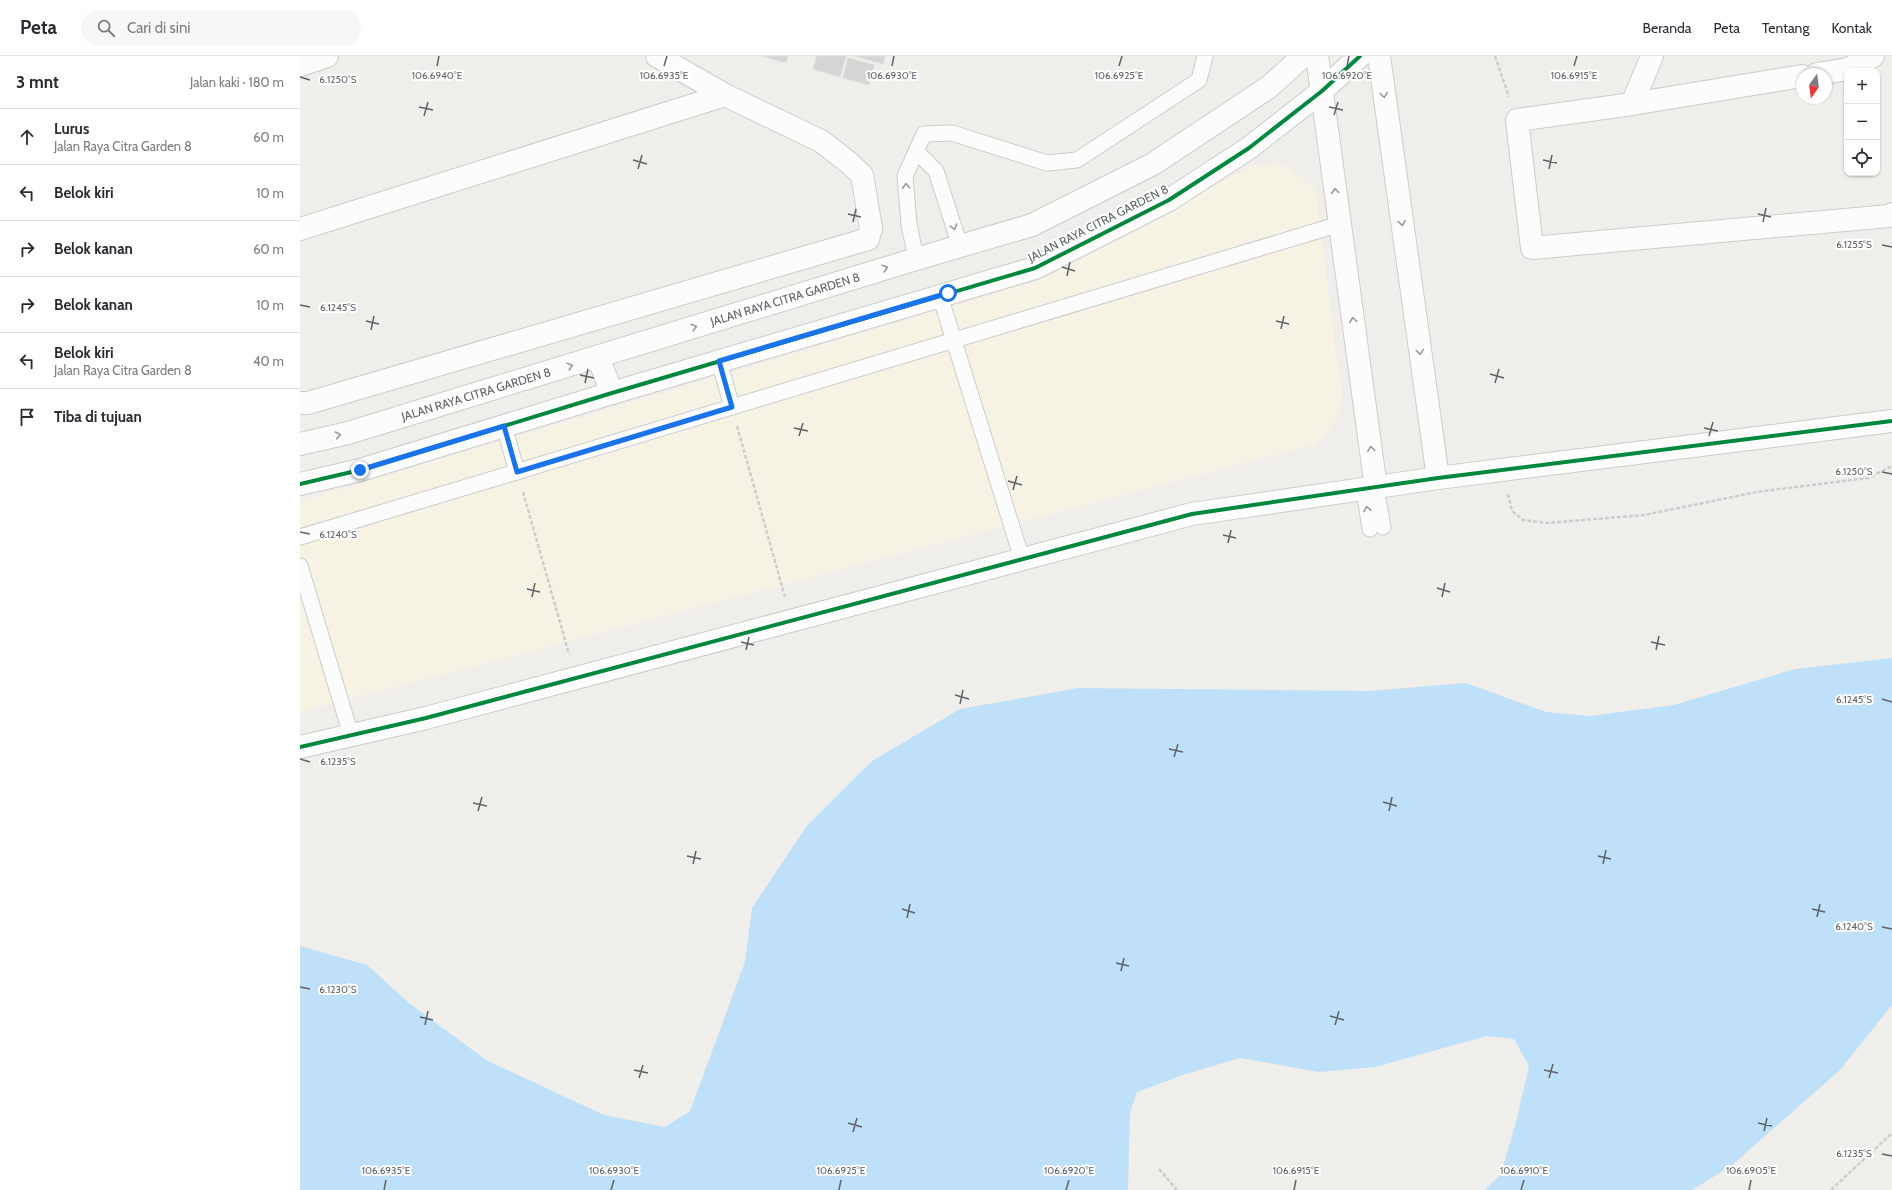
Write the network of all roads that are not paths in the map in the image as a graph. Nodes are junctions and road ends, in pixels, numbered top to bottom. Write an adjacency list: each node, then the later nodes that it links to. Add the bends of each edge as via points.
1 (327, 56): 10 (street)
2 (657, 56): 14 (street)
3 (1205, 56): 16 (lane, via 1199,80 1076,160 1047,163 952,134 924,134)
4 (1303, 56): 20 (street, JALAN RAYA CITRA GARDEN 8, via 1269,87 1153,164 1032,225)
5 (1317, 56): 13 (street)
6 (1360, 56): 13 (street, JALAN RAYA CITRA GARDEN 8)
7 (1379, 56): 33 (street, one-way to 33)
8 (1652, 56): 15 (street)
9 (1873, 56): 11 (street, via 1848,69)
10 (300, 65)
11 (1832, 72)
12 (1796, 77): 15 (street)
13 (1322, 91): 18 (street, one-way to 13); 22 (street, JALAN RAYA CITRA GARDEN 8, via 1249,148 1169,200 1035,268)
14 (725, 95): 19 (street); 27 (street, via 821,141 862,175 871,228 868,239)
15 (1632, 104): 17 (street, via 1516,120 1532,248)
16 (916, 151): 20 (lane, one-way to 20, via 936,171); 21 (lane, one-way to 16, via 909,224 905,176)
17 (1892, 214)
18 (1340, 224): 23 (lane); 35 (street, one-way to 18)
19 (300, 229)
20 (960, 246): 21 (street, JALAN RAYA CITRA GARDEN 8)
21 (916, 259): 24 (street, JALAN RAYA CITRA GARDEN 8, one-way to 21)
22 (940, 296): 23 (lane); 25 (street, JALAN RAYA CITRA GARDEN 8)
23 (954, 340): 28 (lane); 38 (lane)
24 (598, 357): 26 (street); 31 (street, JALAN RAYA CITRA GARDEN 8, one-way to 24, via 348,433)
25 (719, 361): 26 (street, JALAN RAYA CITRA GARDEN 8); 28 (lane)
26 (612, 393): 30 (street, JALAN RAYA CITRA GARDEN 8)
27 (304, 403)
28 (732, 407): 32 (lane)
29 (1892, 421): 33 (street)
30 (504, 426): 32 (lane); 34 (street, JALAN RAYA CITRA GARDEN 8, via 360,470)
31 (300, 444)
32 (517, 472): 37 (lane)
33 (1438, 478): 35 (street)
34 (300, 484)
35 (1370, 488): 36 (lane); 38 (street, via 1192,514)
36 (1377, 528)
37 (300, 537)
38 (1022, 559): 40 (street, via 426,718)
39 (300, 566): 40 (lane)
40 (351, 735): 41 (street)
41 (300, 747)

